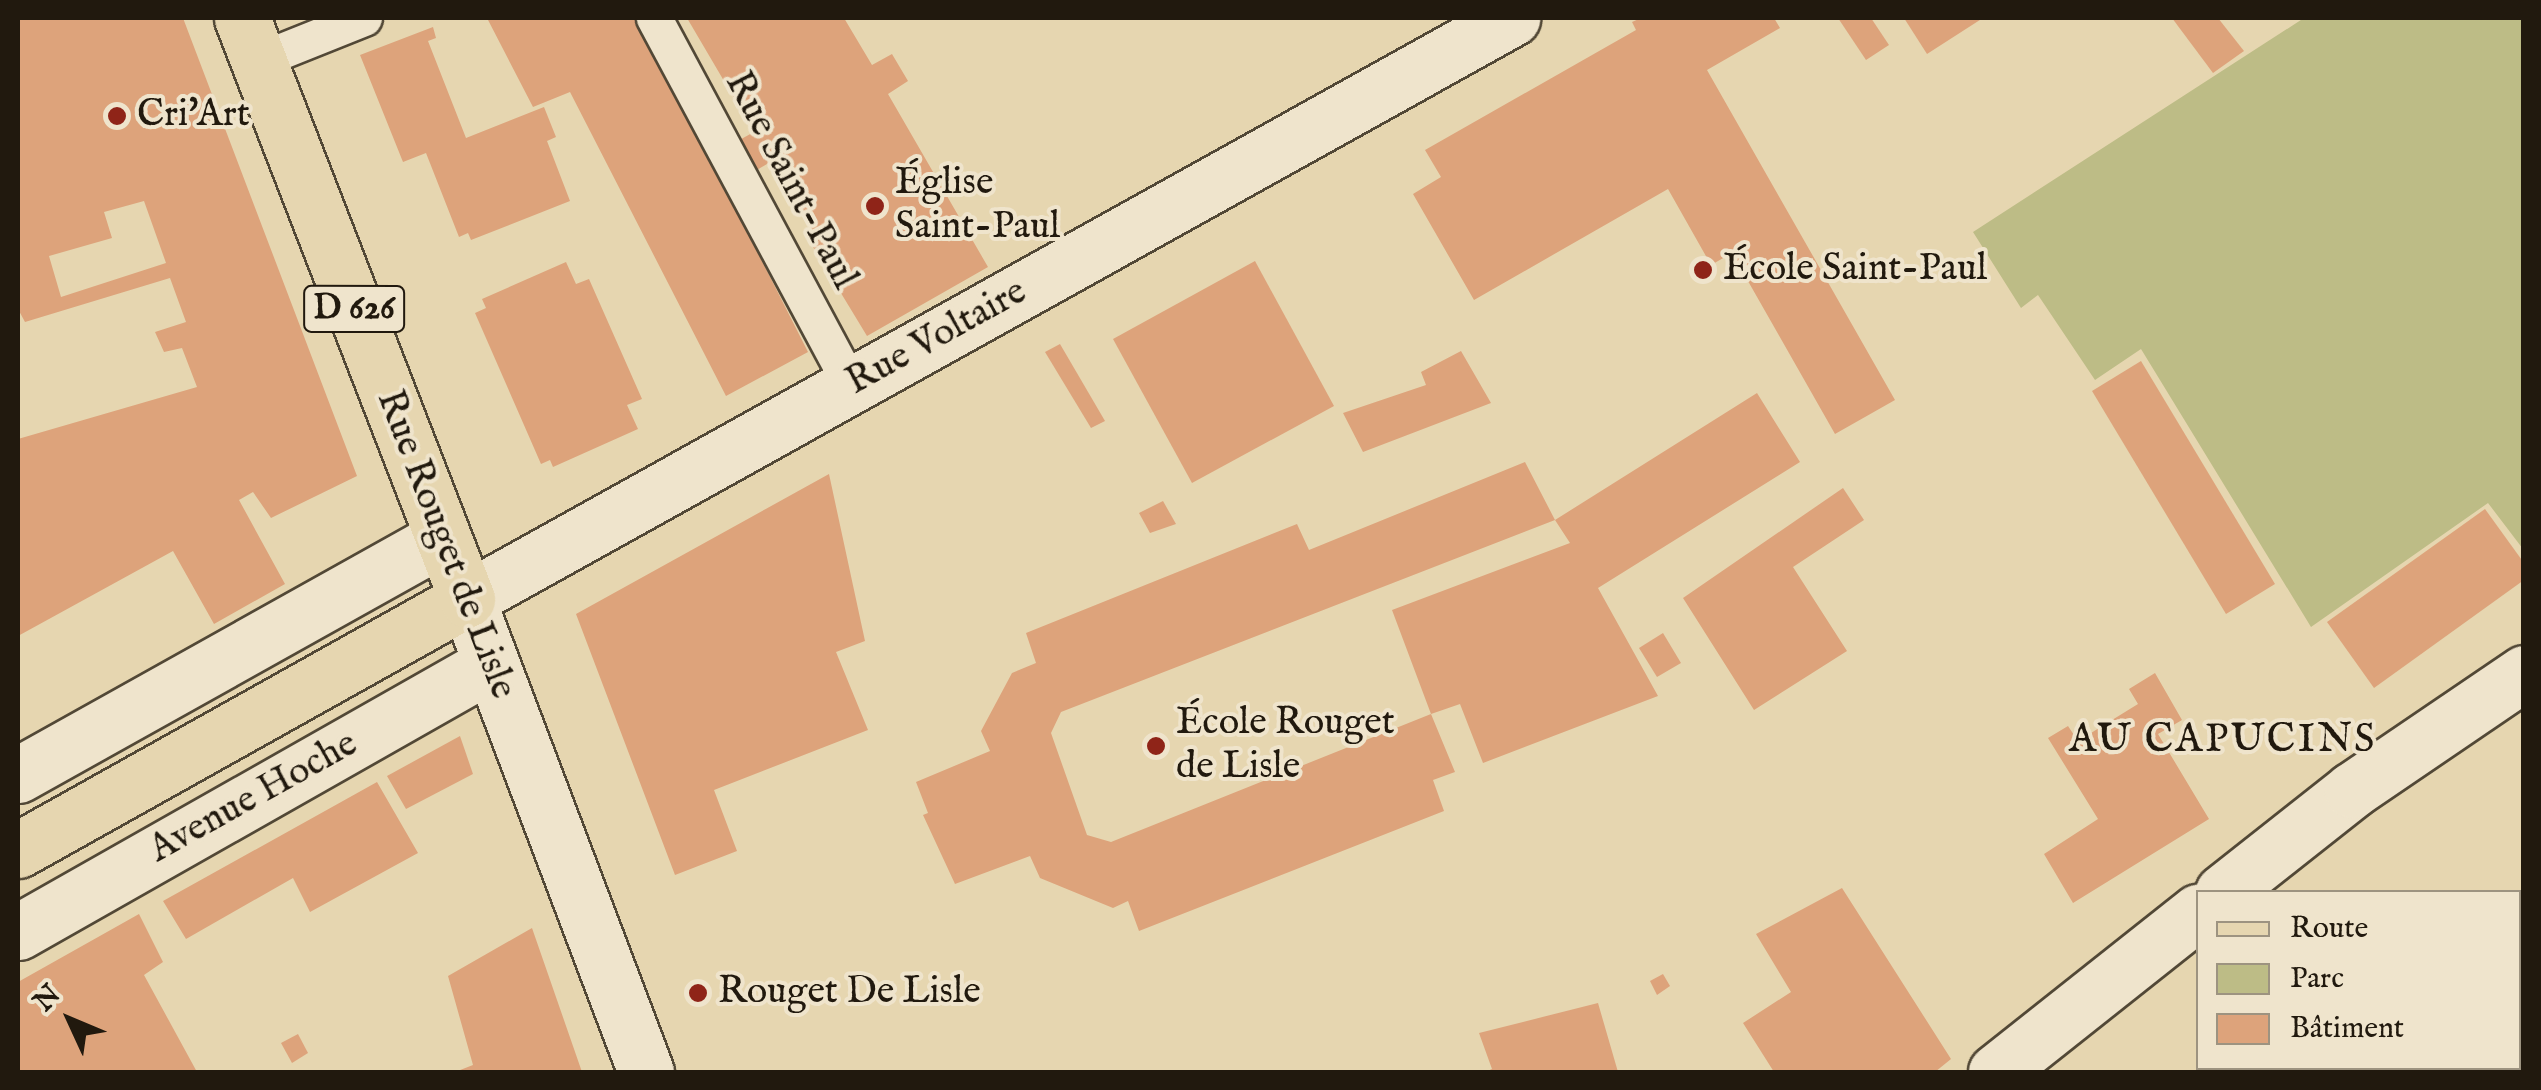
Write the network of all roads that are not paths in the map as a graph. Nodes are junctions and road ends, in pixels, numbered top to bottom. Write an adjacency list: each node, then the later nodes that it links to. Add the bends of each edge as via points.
1 (364, 18): 4 (lane)
2 (654, 18): 5 (lane, Rue Saint-Paul)
3 (1512, 18): 5 (street, Rue Voltaire)
4 (250, 39): 6 (main road, Rue Rouget de Lisle / D 626)
5 (851, 386): 7 (street, Rue Voltaire)
6 (442, 538): 7 (main road, Rue Rouget de Lisle / D 626); 10 (street)
7 (466, 600): 8 (street, Rue Rouget de Lisle / D 626); 11 (main road, Avenue Hoche)
8 (491, 664): 14 (street, Avenue Hoche); 15 (street, Rue Rouget de Lisle / D 626)
9 (2524, 673): 12 (street, via 2352,790)
10 (18, 775)
11 (18, 850)
12 (2226, 890)
13 (2196, 914): 16 (street)
14 (18, 932)
15 (646, 1072)
16 (1996, 1072)

